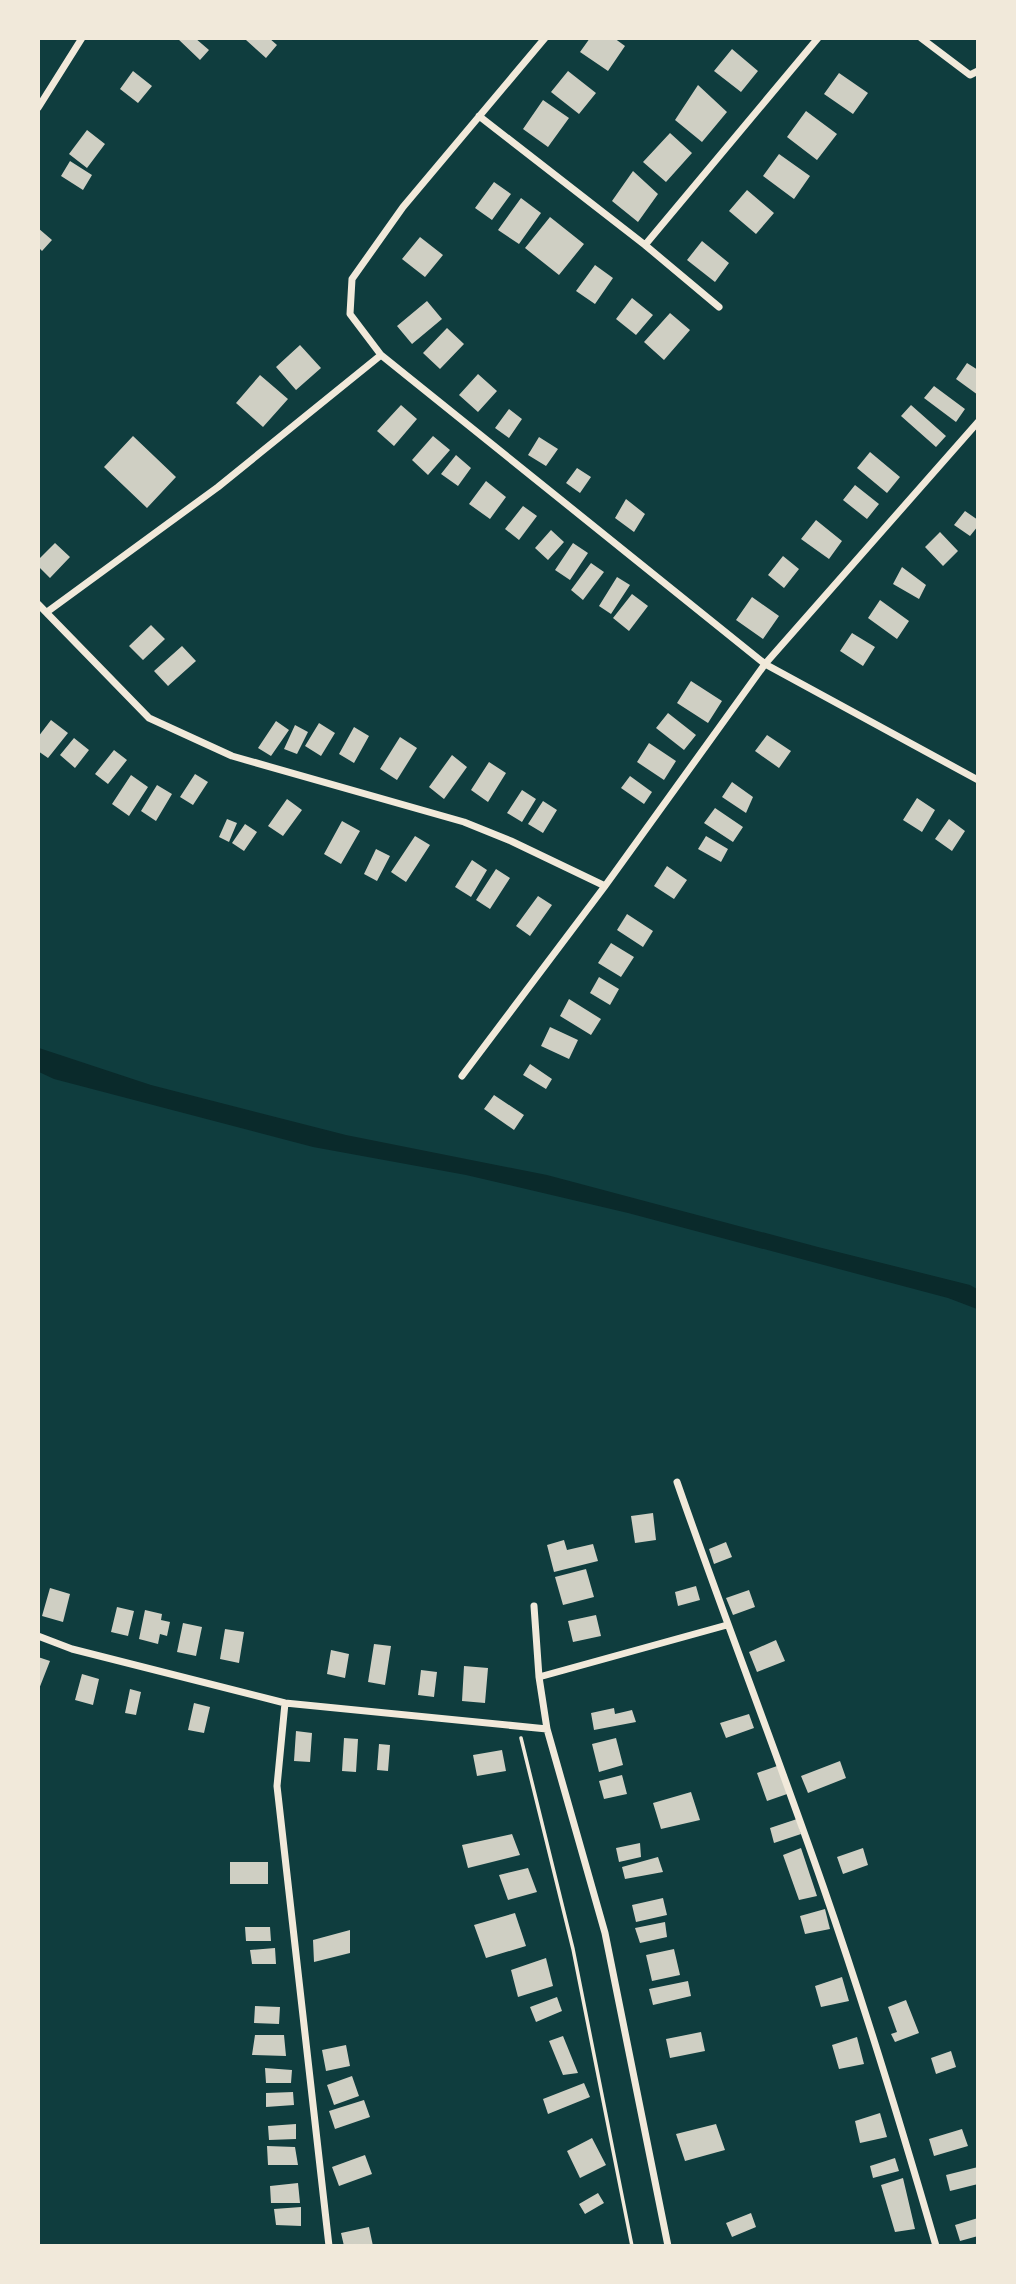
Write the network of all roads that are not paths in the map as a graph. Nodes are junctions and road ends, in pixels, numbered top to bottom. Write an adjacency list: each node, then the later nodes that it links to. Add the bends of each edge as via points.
1 (82, 38): 6 (street)
2 (545, 38): 7 (street)
3 (818, 38): 8 (street)
4 (922, 38): 5 (street, via 970,75)
5 (978, 71)
6 (38, 108)
7 (479, 116): 8 (street); 10 (street, via 403,207 352,279 350,314)
8 (645, 245): 9 (street)
9 (719, 307)
10 (381, 355): 13 (street, via 207,495); 14 (street)
11 (978, 422): 14 (street)
12 (38, 604): 13 (street)
13 (47, 612): 16 (street, via 149,718 232,756 464,822)
14 (765, 664): 15 (street); 16 (street)
15 (978, 780)
16 (605, 886): 17 (street)
17 (462, 1076)
18 (677, 1482): 20 (street)
19 (534, 1606): 22 (street)
20 (726, 1625): 22 (street); 27 (street, via 824,1889)
21 (38, 1636): 23 (street, via 72,1649)
22 (539, 1676): 24 (street)
23 (285, 1703): 24 (street); 25 (street, via 277,1786)
24 (547, 1729): 26 (street, via 605,1933)
25 (329, 2245)
26 (668, 2245)
27 (936, 2245)

